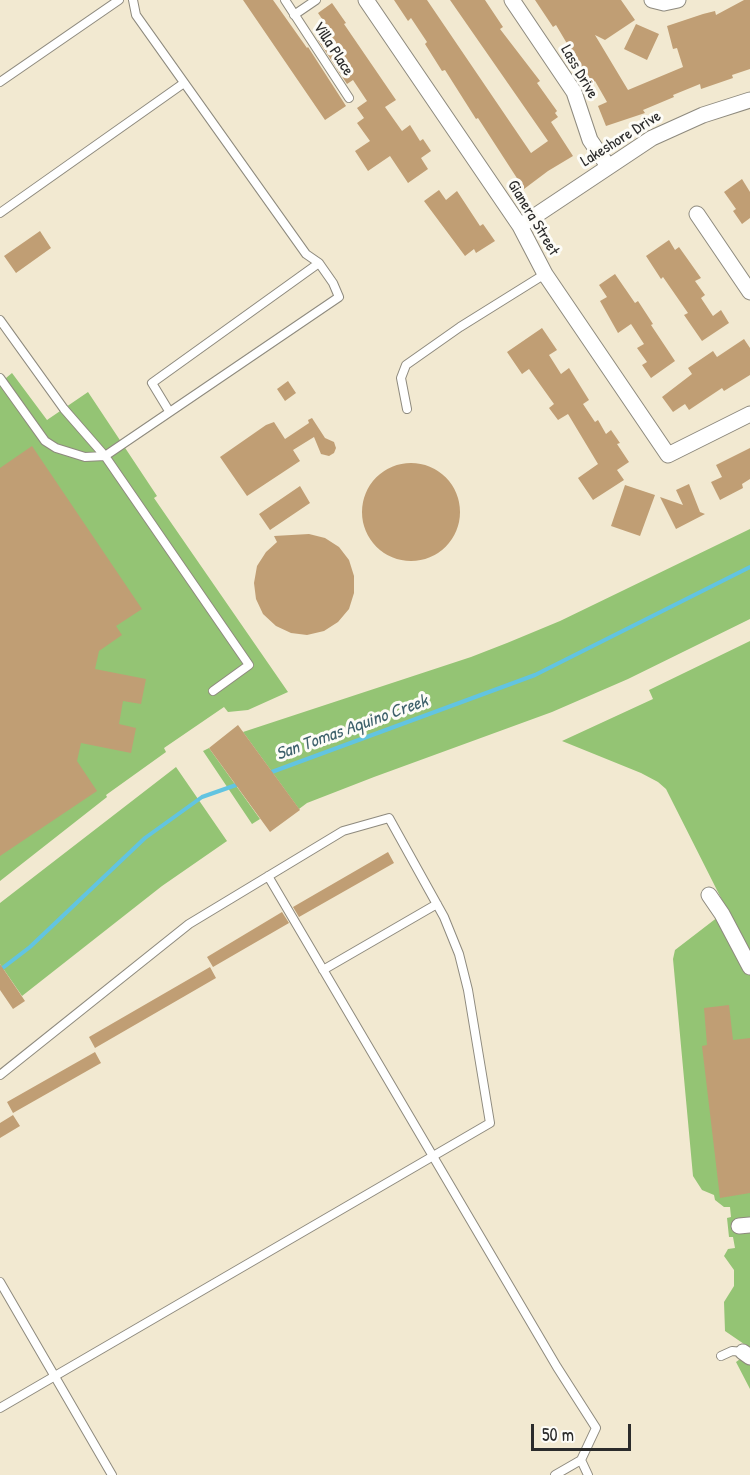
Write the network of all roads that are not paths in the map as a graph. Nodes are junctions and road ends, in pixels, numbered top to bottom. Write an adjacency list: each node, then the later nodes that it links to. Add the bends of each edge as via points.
1 (119, 0): 10 (lane)
2 (133, 0): 11 (lane, via 136,15)
3 (285, 0): 9 (lane, Villa Place)
4 (316, 0): 9 (lane, Villa Place)
5 (366, 0): 17 (street, Gianera Street)
6 (512, 0): 14 (street, Lass Drive, via 574,92 590,140)
7 (652, 0): 8 (street)
8 (678, 0)
9 (294, 15): 12 (lane, Villa Place)
10 (0, 82)
11 (184, 83): 15 (lane); 18 (lane, via 306,254)
12 (349, 98)
13 (750, 100): 14 (street, Lakeshore Drive, via 675,126)
14 (608, 166): 17 (street, Lakeshore Drive)
15 (0, 213)
16 (697, 214): 20 (street)
17 (520, 226): 19 (street, Gianera Street)
18 (319, 263): 24 (lane, via 152,384); 24 (lane, via 339,297)
19 (545, 274): 23 (lane, via 406,365 401,378); 25 (street, Gianera Street, via 668,455)
20 (750, 292)
21 (0, 320): 26 (lane, via 64,409)
22 (0, 378): 26 (lane, via 45,441 85,457)
23 (407, 409)
24 (169, 411): 26 (lane)
25 (750, 414)
26 (105, 456): 27 (lane, via 249,665)
27 (213, 691)
28 (268, 876): 30 (lane, via 343,831 389,818); 32 (lane); 33 (lane, via 189,924)
29 (709, 896): 31 (street)
30 (437, 904): 32 (lane); 34 (lane, via 464,971 490,1123)
31 (750, 967)
32 (323, 970): 34 (lane)
33 (0, 1075)
34 (433, 1156): 38 (lane); 40 (lane, via 596,1428)
35 (0, 1282): 38 (lane)
36 (748, 1354): 37 (lane, via 732,1351)
37 (721, 1356)
38 (55, 1376): 39 (lane); 41 (lane)
39 (0, 1408)
40 (581, 1460): 42 (lane); 43 (lane)
41 (112, 1475)
42 (555, 1475)
43 (588, 1475)

